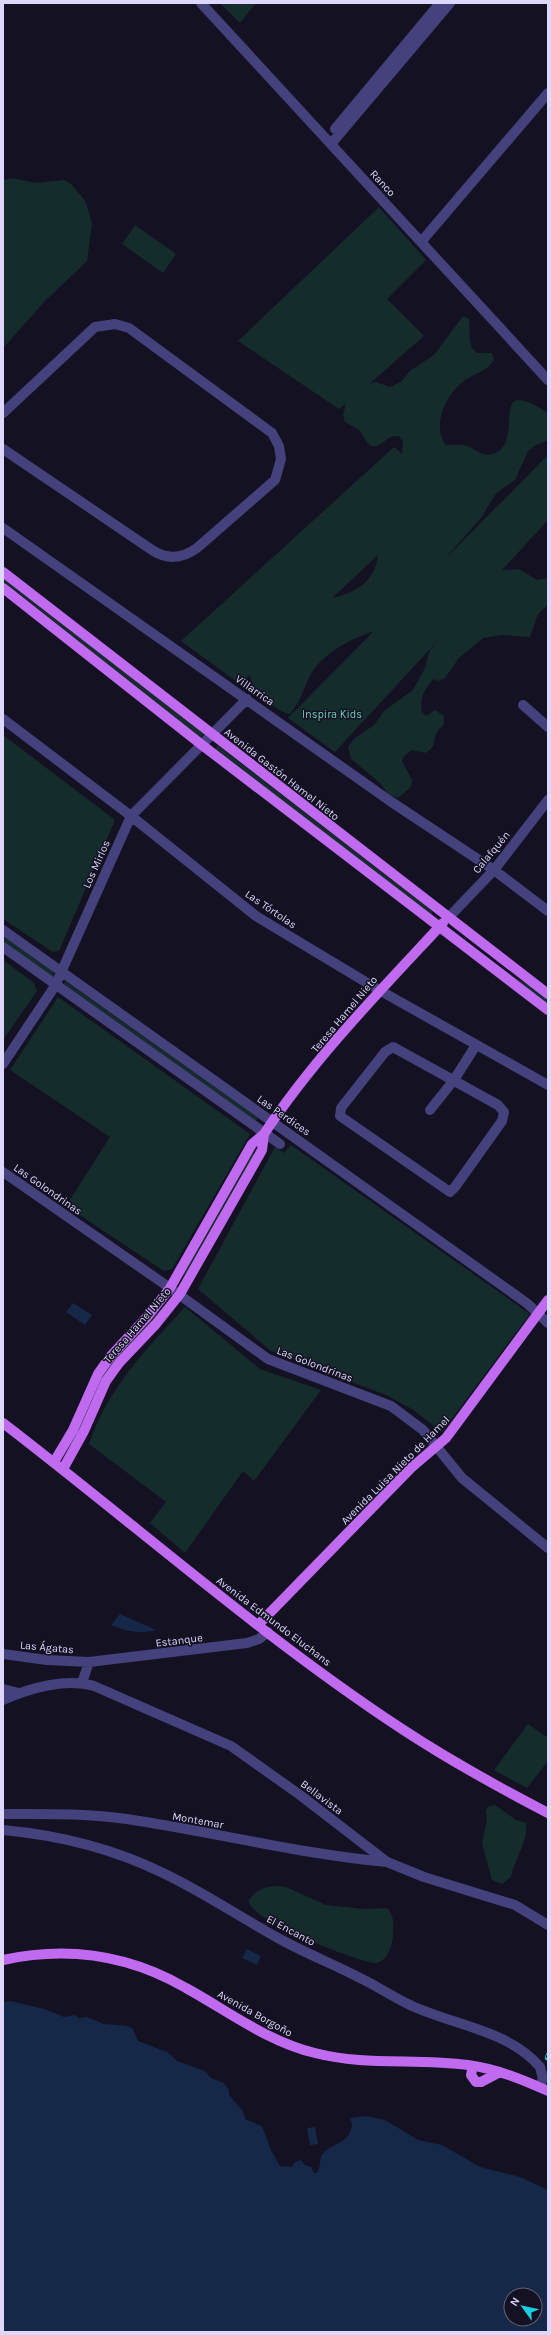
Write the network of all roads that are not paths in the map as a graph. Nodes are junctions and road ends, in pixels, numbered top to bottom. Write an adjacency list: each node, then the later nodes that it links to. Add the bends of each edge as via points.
1 (200, 3): 5 (street, Ranco)
2 (440, 3): 5 (street)
3 (450, 3): 5 (street)
4 (548, 93): 6 (street)
5 (329, 142): 6 (street, Ranco)
6 (421, 242): 7 (street, Ranco)
7 (548, 380)
8 (3, 413): 9 (street, via 95,327 115,324 129,328 272,434 279,446 281,459 275,480 197,548 185,555 172,557 152,550)
9 (3, 449)
10 (3, 528): 13 (street, Villarrica)
11 (3, 572): 17 (main road, Avenida Gastón Hamel Nieto)
12 (3, 588): 18 (main road)
13 (247, 699): 17 (street, Los Mirlos); 21 (street, Villarrica, via 390,801)
14 (523, 705): 16 (street)
15 (3, 719): 20 (street, Las Tórtolas)
16 (548, 727)
17 (212, 735): 18 (street, Los Mirlos); 23 (main road, Avenida Gastón Hamel Nieto)
18 (202, 745): 20 (street, Los Mirlos); 24 (main road)
19 (548, 800): 21 (street, Calafquén)
20 (131, 816): 27 (street, Los Mirlos); 29 (street, Las Tórtolas, via 256,916)
21 (494, 870): 22 (street, Villarrica); 23 (street, Calafquén)
22 (548, 911)
23 (449, 917): 24 (main road, Teresa Hamel Nieto); 30 (main road, Avenida Gastón Hamel Nieto)
24 (440, 927): 29 (main road, Teresa Hamel Nieto); 31 (main road)
25 (3, 930): 27 (street, Las Perdices)
26 (3, 948): 28 (street)
27 (61, 972): 28 (street, Los Mirlos); 37 (street, Las Perdices)
28 (55, 986): 33 (street, Los Mirlos); 38 (street)
29 (379, 990): 32 (street, Las Tórtolas); 37 (main road, Teresa Hamel Nieto)
30 (548, 994)
31 (548, 1010)
32 (476, 1045): 34 (street); 35 (street, Las Tórtolas)
33 (3, 1064)
34 (454, 1080): 34 (street, via 393,1047 385,1052 339,1114 450,1192 502,1121 504,1112 498,1105); 36 (street)
35 (548, 1085)
36 (430, 1110)
37 (272, 1122): 38 (main road, Teresa Hamel Nieto); 44 (street, Las Perdices)
38 (264, 1134): 39 (street); 41 (main road, Teresa Hamel Nieto, via 252,1144); 42 (main road, Teresa Hamel Nieto, via 262,1150)
39 (280, 1144)
40 (3, 1172): 41 (street, Las Golondrinas)
41 (170, 1288): 42 (street, Las Golondrinas); 48 (main road, Teresa Hamel Nieto, via 103,1365 74,1430)
42 (180, 1294): 47 (street, Las Golondrinas, via 275,1363 395,1408 423,1430); 49 (main road, Teresa Hamel Nieto, via 106,1381 84,1431)
43 (548, 1300): 44 (main road, Avenida Luisa Nieto de Hamel)
44 (539, 1313): 45 (street, Las Perdices); 47 (main road, Avenida Luisa Nieto de Hamel, via 463,1418)
45 (548, 1322)
46 (3, 1424): 48 (main road, Avenida Edmundo Eluchans)
47 (438, 1447): 50 (street, Las Golondrinas, via 462,1478); 51 (main road, Avenida Luisa Nieto de Hamel, via 410,1468)
48 (54, 1462): 49 (main road, Avenida Edmundo Eluchans)
49 (63, 1469): 51 (main road, Avenida Edmundo Eluchans)
50 (548, 1548)
51 (258, 1626): 52 (main road, Avenida Edmundo Eluchans)
52 (268, 1632): 54 (street, Estanque, via 247,1644); 59 (main road, Avenida Edmundo Eluchans, via 375,1711 426,1745)
53 (3, 1654): 54 (street, Las Ágatas)
54 (89, 1662): 55 (street)
55 (82, 1683): 57 (street); 62 (street, Bellavista, via 231,1746)
56 (3, 1690): 57 (street)
57 (19, 1693): 58 (street)
58 (3, 1700)
59 (548, 1813)
60 (3, 1814): 62 (street, Montemar, via 65,1814 126,1819 348,1859)
61 (3, 1830): 67 (street, El Encanto, via 74,1842 118,1854 163,1872 280,1939 361,1978 409,2005 429,2014 481,2029 501,2039 540,2067)
62 (387, 1862): 63 (street, Bellavista, via 424,1877 515,1905)
63 (548, 1925)
64 (3, 1960): 65 (main road, Avenida Borgoño, via 61,1952 110,1958 185,1987 278,2041 306,2051 346,2059)
65 (473, 2066): 66 (main road, Avenida Borgoño); 66 (main road, via 471,2075 476,2082)
66 (500, 2072): 67 (main road, Avenida Borgoño)
67 (544, 2089)

